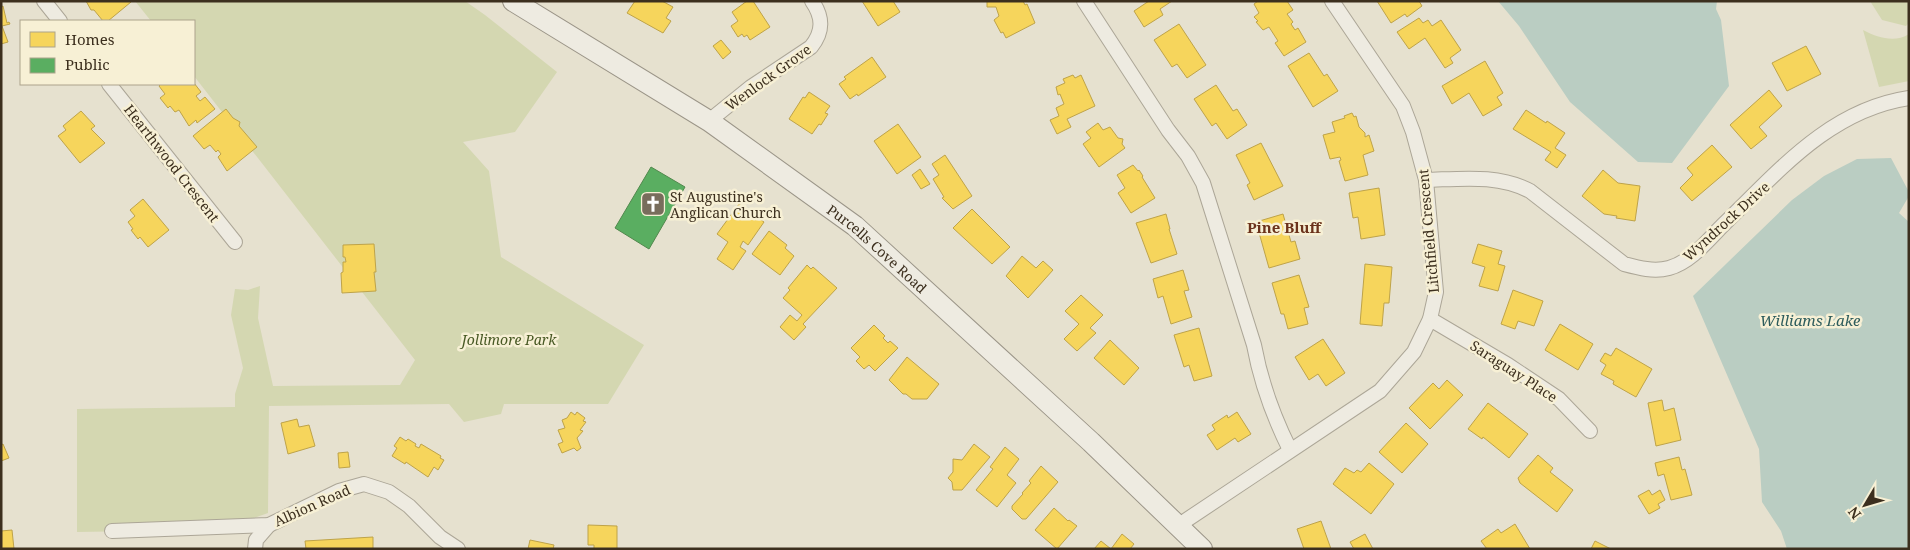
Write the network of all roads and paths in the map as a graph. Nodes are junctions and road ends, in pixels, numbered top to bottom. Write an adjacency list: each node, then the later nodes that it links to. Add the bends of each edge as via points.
1 (44, 1): 6 (street)
2 (513, 1): 9 (main road, Purcells Cove Road)
3 (812, 1): 9 (street, Wenlock Grove, via 821,18 821,29 815,43 751,86)
4 (1084, 1): 14 (street, via 1188,156 1202,183 1254,345 1268,401)
5 (1332, 1): 10 (street, Litchfield Crescent, via 1403,106)
6 (59, 20)
7 (110, 85): 11 (street, Hearthwood Crescent)
8 (1909, 98): 10 (street, Wyndrock Drive, via 1869,108 1831,128 1805,147 1694,254 1670,268 1641,269 1624,264 1518,185 1487,178)
9 (709, 121): 16 (main road, Purcells Cove Road, via 855,226)
10 (1426, 180): 12 (street, Litchfield Crescent, via 1436,292)
11 (235, 242)
12 (1430, 319): 13 (street, Saraguay Place, via 1559,399); 14 (street, Litchfield Crescent, via 1414,352 1380,391)
13 (1590, 431)
14 (1290, 450): 16 (street, Litchfield Crescent)
15 (269, 524): 17 (street, Albion Road); 18 (street, via 256,540); 19 (street, Albion Road, via 338,491 364,484 389,492)
16 (1179, 525): 20 (main road, Purcells Cove Road)
17 (112, 531)
18 (255, 549)
19 (458, 549)
20 (1202, 549)

